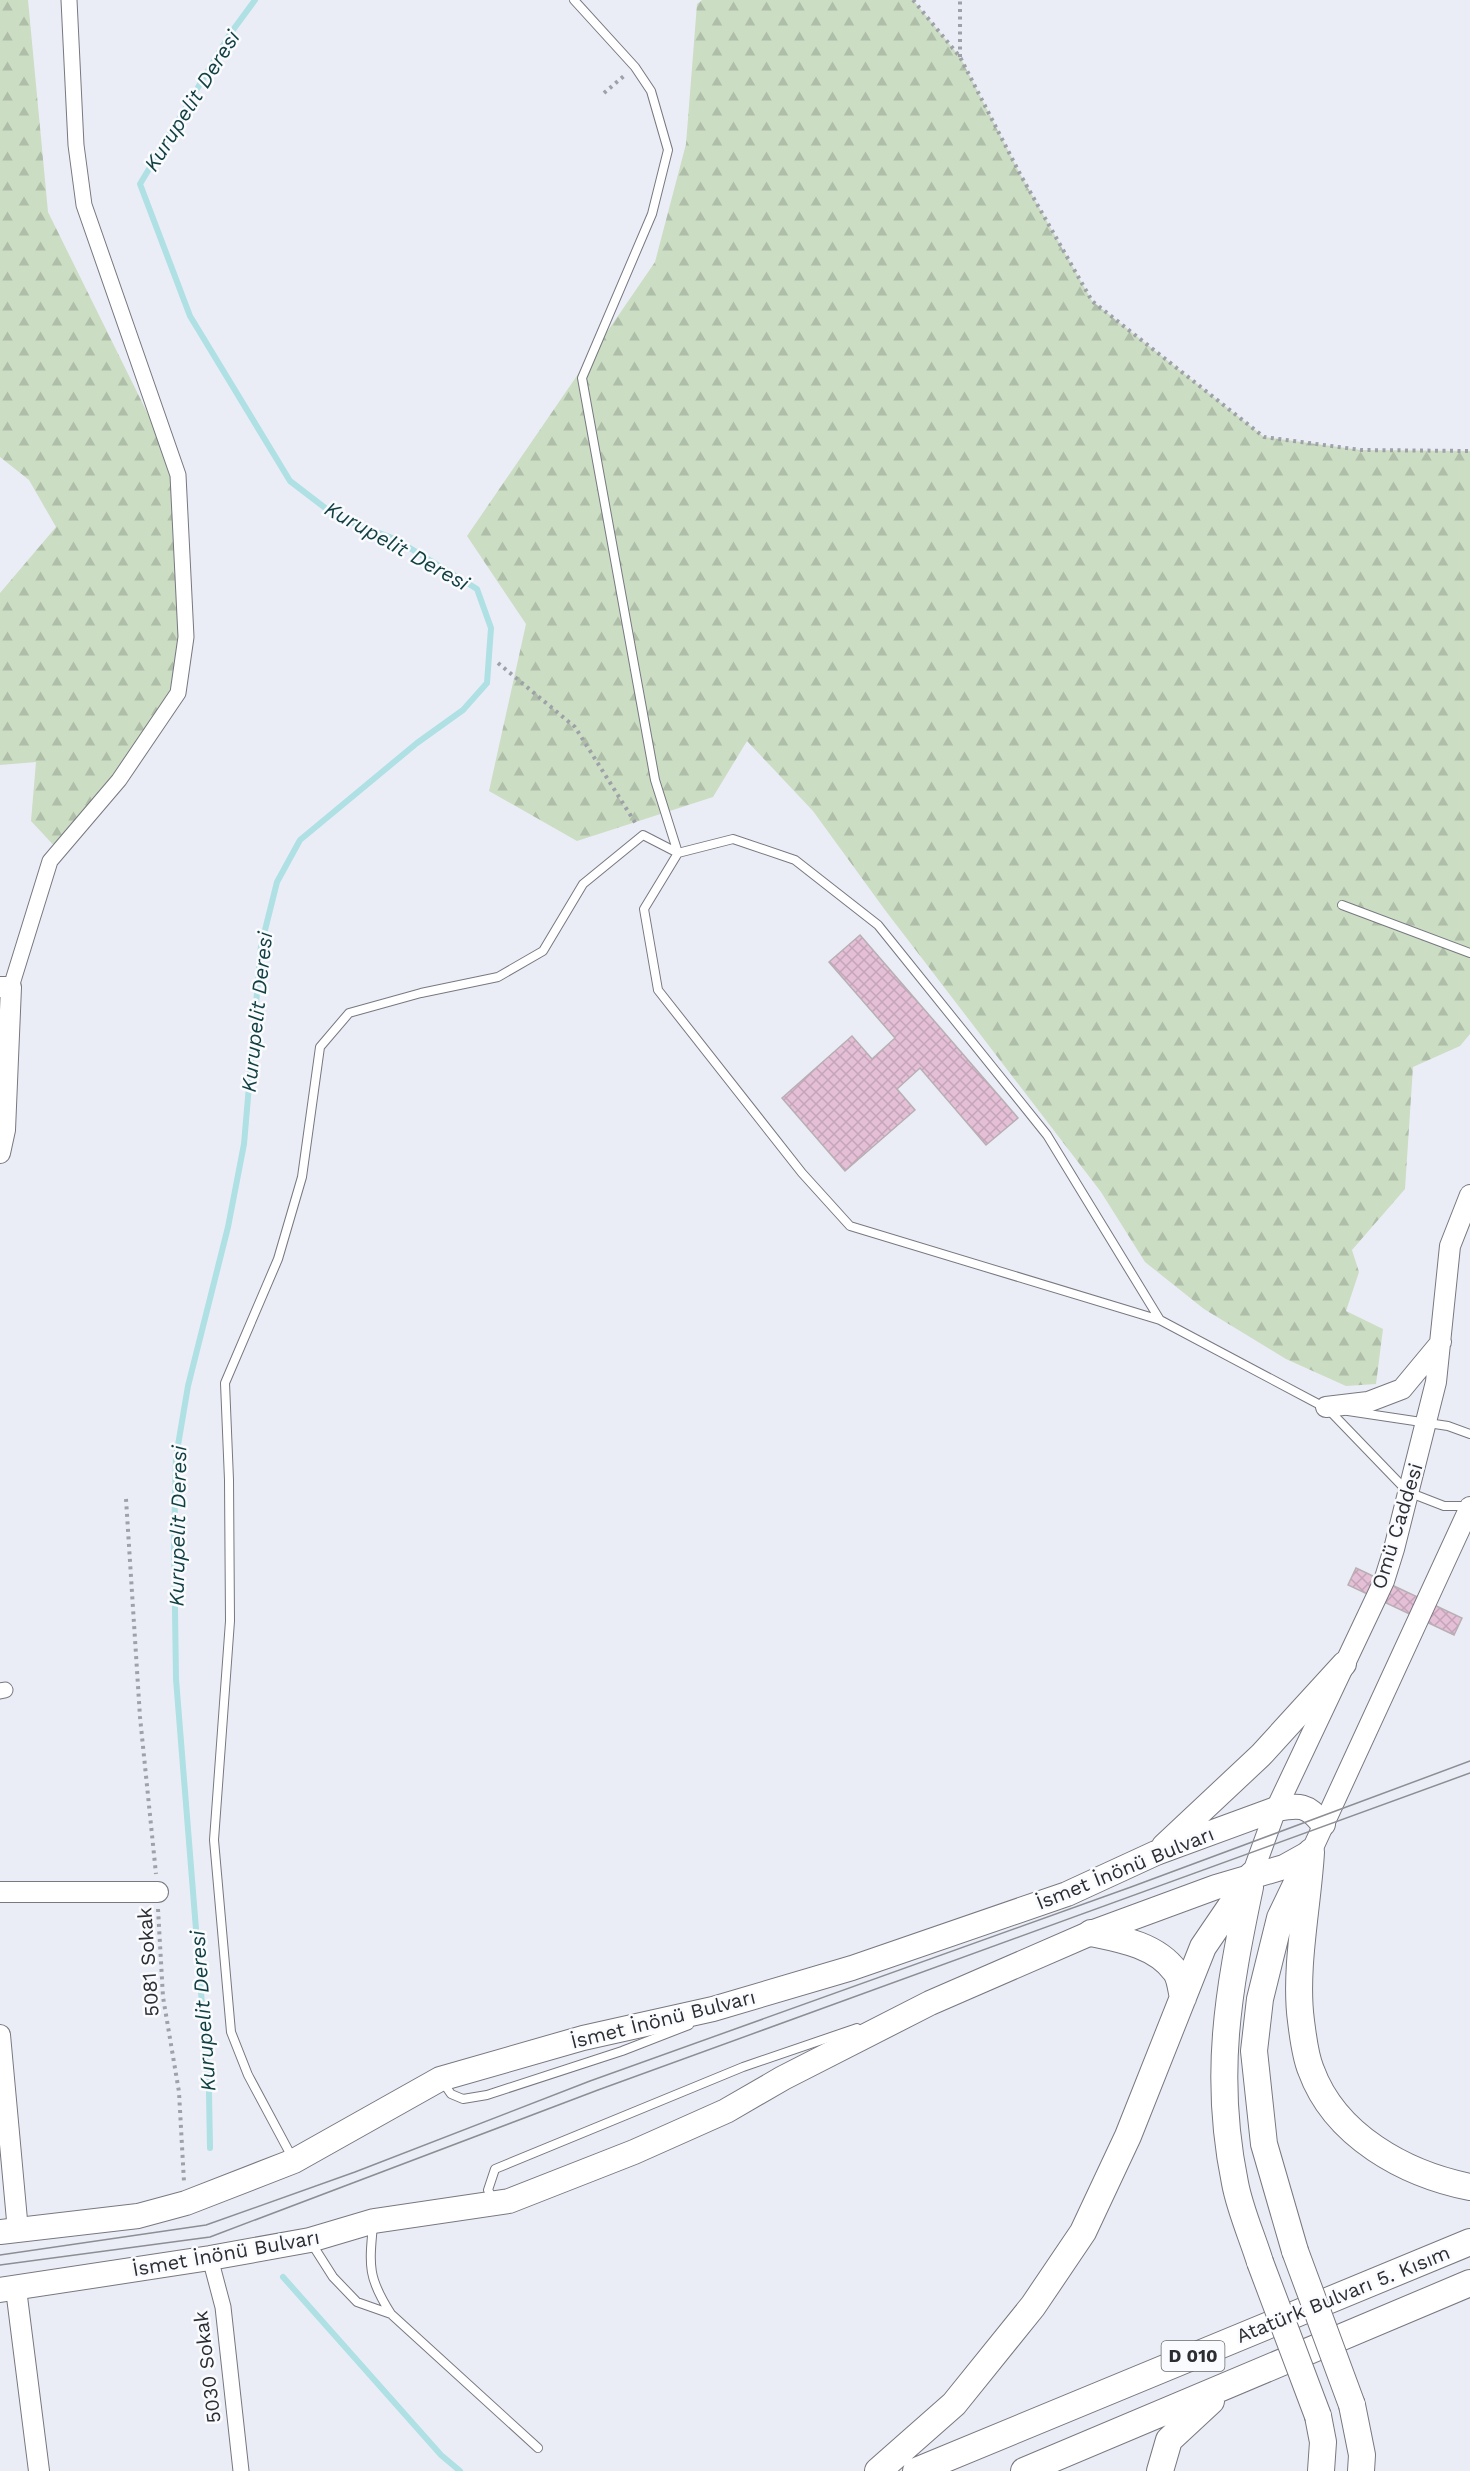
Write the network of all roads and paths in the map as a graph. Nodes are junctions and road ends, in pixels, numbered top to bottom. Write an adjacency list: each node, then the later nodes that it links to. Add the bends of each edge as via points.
1 (69, 0): 14 (street, via 76,145 84,206 178,475 186,637 178,693 119,780 50,861)
2 (574, 0): 6 (lane)
3 (913, 0): 5 (path)
4 (960, 0): 5 (path)
5 (960, 57): 8 (path, via 1092,301 1264,438 1361,450)
6 (635, 67): 7 (path); 11 (lane, via 651,91 668,150 652,214 582,378 655,780)
7 (604, 93)
8 (1470, 452)
9 (498, 663): 10 (path, via 575,727)
10 (643, 835): 11 (lane); 42 (lane, via 583,884 543,951 498,977 349,1013 320,1047 299,1188 278,1259 225,1383 230,1621 214,1840 220,1911 231,2032 248,2075)
11 (678, 853): 18 (lane, via 733,839 795,860 878,925 1047,1136); 18 (lane, via 644,909 658,990 802,1173 850,1226)
12 (1342, 905): 13 (lane)
13 (1470, 953)
14 (5, 987): 15 (street)
15 (2, 1130): 16 (street)
16 (0, 1152)
17 (1470, 1195): 19 (street, Omü Caddesi, via 1450,1246)
18 (1160, 1320): 20 (lane)
19 (1442, 1342): 20 (street, via 1402,1389 1368,1402); 21 (street, Omü Caddesi)
20 (1326, 1407): 21 (lane); 23 (lane)
21 (1426, 1424): 22 (lane); 23 (street, Omü Caddesi)
22 (1470, 1434)
23 (1408, 1492): 25 (lane, via 1444,1506); 26 (street, Omü Caddesi, via 1384,1581)
24 (126, 1499): 33 (path, 5081 Sokak, via 140,1717)
25 (1470, 1507): 28 (street)
26 (1344, 1664): 27 (street, Omü Caddesi); 30 (main road, via 1261,1755)
27 (1276, 1809): 28 (main road, İsmet İnönü Bulvarı, via 1311,1809); 30 (main road, İsmet İnönü Bulvarı); 31 (street, Omü Caddesi)
28 (1323, 1824): 29 (street)
29 (1311, 1852): 31 (main road, İsmet İnönü Bulvarı, via 1284,1867); 43 (highway, via 1301,1954 1300,2019 1311,2070 1332,2109 1362,2140 1399,2164 1439,2181); 63 (highway, bridge, via 1280,1918 1260,1999 1254,2051 1264,2144 1295,2251 1352,2405 1362,2455)
30 (1156, 1853): 35 (main road, İsmet İnönü Bulvarı, via 1067,1894)
31 (1252, 1875): 34 (main road, İsmet İnönü Bulvarı); 36 (highway, via 1203,1947); 62 (highway, bridge, via 1231,1977 1222,2066 1225,2112 1235,2184 1318,2416 1323,2442)
32 (0, 1892): 33 (street)
33 (158, 1892): 45 (path, 5081 Sokak, via 163,1997 178,2092)
34 (1091, 1933): 36 (highway, via 1142,1946 1161,1956 1176,1972); 37 (main road, İsmet İnönü Bulvarı)
35 (852, 1968): 38 (lane); 41 (main road, İsmet İnönü Bulvarı, via 713,2009 583,2038)
36 (1183, 1998): 58 (highway, via 1128,2136 1083,2232 1033,2306 954,2404)
37 (930, 2003): 44 (main road, İsmet İnönü Bulvarı, via 726,2111 634,2152 509,2201); 44 (lane, via 743,2067 495,2169 488,2190)
38 (711, 2019)
39 (700, 2022): 41 (lane, via 487,2095 464,2099 451,2094)
40 (0, 2035): 47 (street)
41 (440, 2079): 42 (main road, İsmet İnönü Bulvarı)
42 (294, 2161): 45 (main road, İsmet İnönü Bulvarı)
43 (1470, 2187)
44 (495, 2202): 46 (main road, İsmet İnönü Bulvarı)
45 (186, 2203): 47 (main road, İsmet İnönü Bulvarı, via 138,2216)
46 (374, 2221): 48 (main road, İsmet İnönü Bulvarı); 53 (lane, via 369,2270)
47 (9, 2231)
48 (310, 2240): 50 (main road, İsmet İnönü Bulvarı); 53 (lane, via 333,2277 357,2302)
49 (1470, 2242): 59 (highway, Atatürk Bulvarı 5. Kısım / D 010)
50 (210, 2258): 52 (main road, İsmet İnönü Bulvarı); 57 (street, 5030 Sokak, via 223,2307)
51 (1470, 2283): 54 (highway, Atatürk Bulvarı 5. Kısım / D 010)
52 (8, 2290): 56 (street)
53 (391, 2314): 55 (lane)
54 (1235, 2383): 60 (highway, Atatürk Bulvarı 5. Kısım / D 010); 61 (highway, via 1199,2409 1169,2440)
55 (538, 2448)
56 (39, 2471)
57 (241, 2471)
58 (878, 2471)
59 (916, 2471)
60 (1024, 2471)
61 (1160, 2471)
62 (1321, 2471)
63 (1361, 2471)

